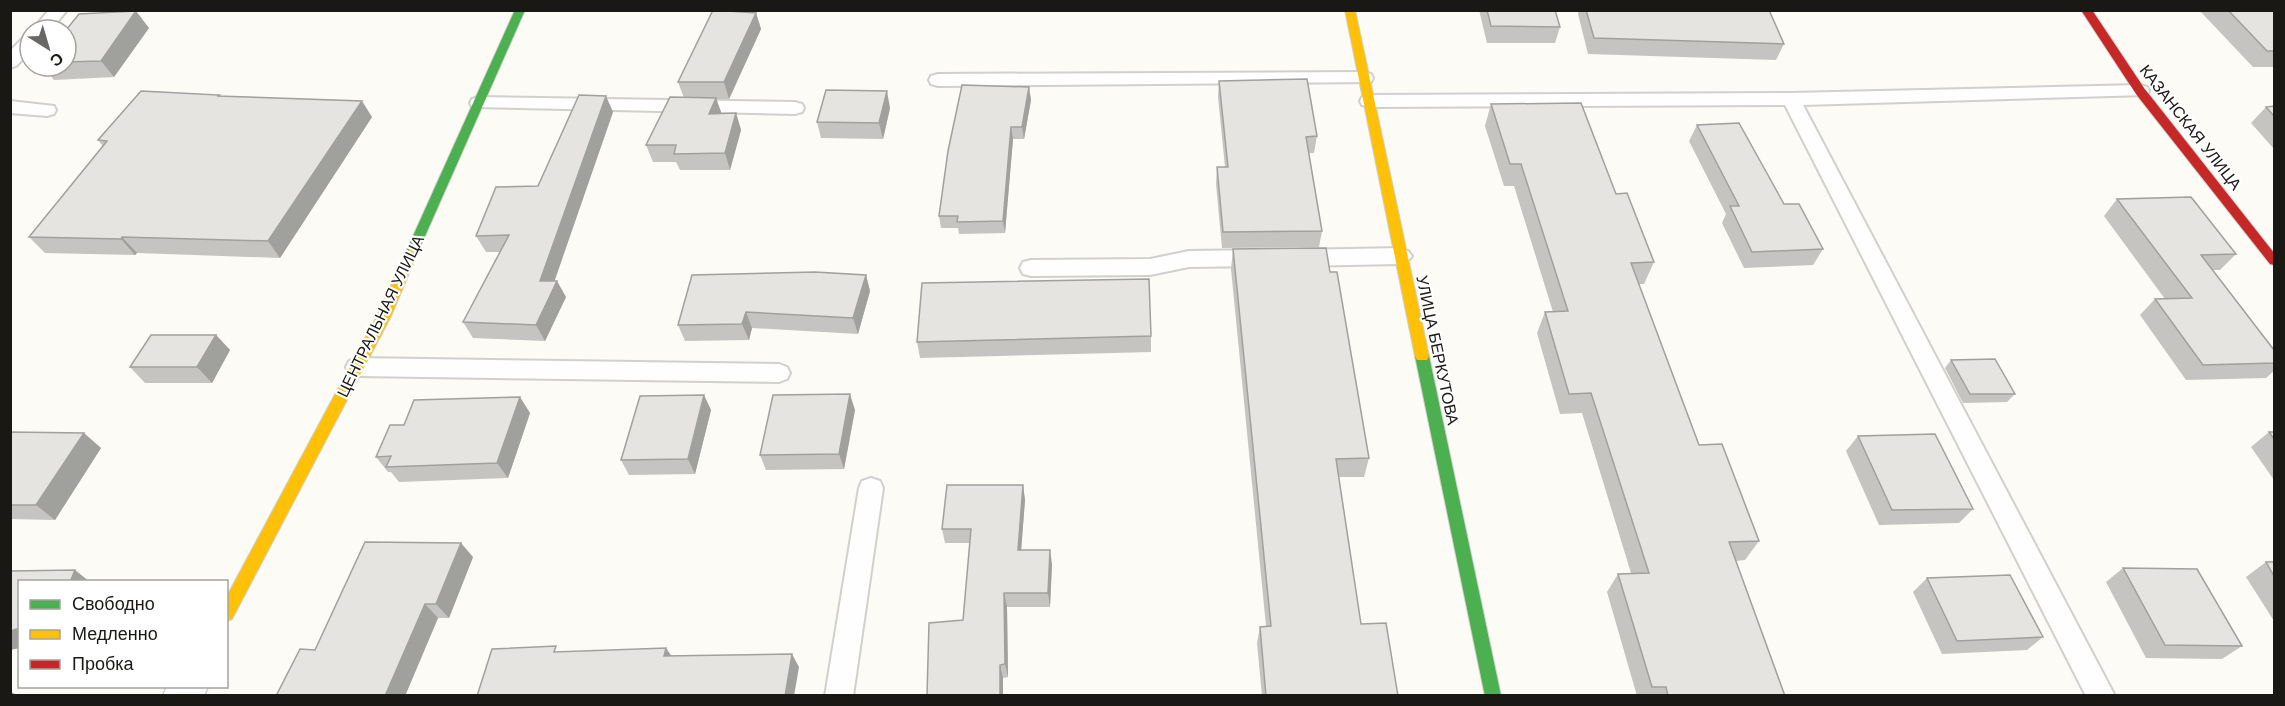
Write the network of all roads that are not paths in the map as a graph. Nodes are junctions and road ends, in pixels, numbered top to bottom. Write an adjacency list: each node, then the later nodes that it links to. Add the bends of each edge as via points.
1 (520, 10): 9 (street, ЦЕНТРАЛЬНАЯ УЛИЦА)
2 (1350, 10): 4 (street, УЛИЦА БЕРКУТОВА)
3 (2086, 10): 6 (street, КАЗАНСКАЯ УЛИЦА)
4 (1364, 78): 5 (lane); 8 (street, УЛИЦА БЕРКУТОВА)
5 (938, 80)
6 (2140, 91): 7 (lane); 14 (street, КАЗАНСКАЯ УЛИЦА)
7 (1791, 99): 8 (lane); 22 (lane)
8 (1369, 101): 13 (street, УЛИЦА БЕРКУТОВА)
9 (479, 103): 11 (lane); 16 (street, ЦЕНТРАЛЬНАЯ УЛИЦА, via 384,316)
10 (10, 107): 12 (lane)
11 (795, 108)
12 (47, 110)
13 (1401, 256): 15 (lane, via 1189,259 1150,267); 21 (street, УЛИЦА БЕРКУТОВА)
14 (2274, 261)
15 (1031, 268)
16 (357, 367): 17 (lane); 19 (street, ЦЕНТРАЛЬНАЯ УЛИЦА)
17 (779, 373)
18 (871, 488): 20 (lane)
19 (228, 610)
20 (839, 696)
21 (1493, 696)
22 (2101, 696)

